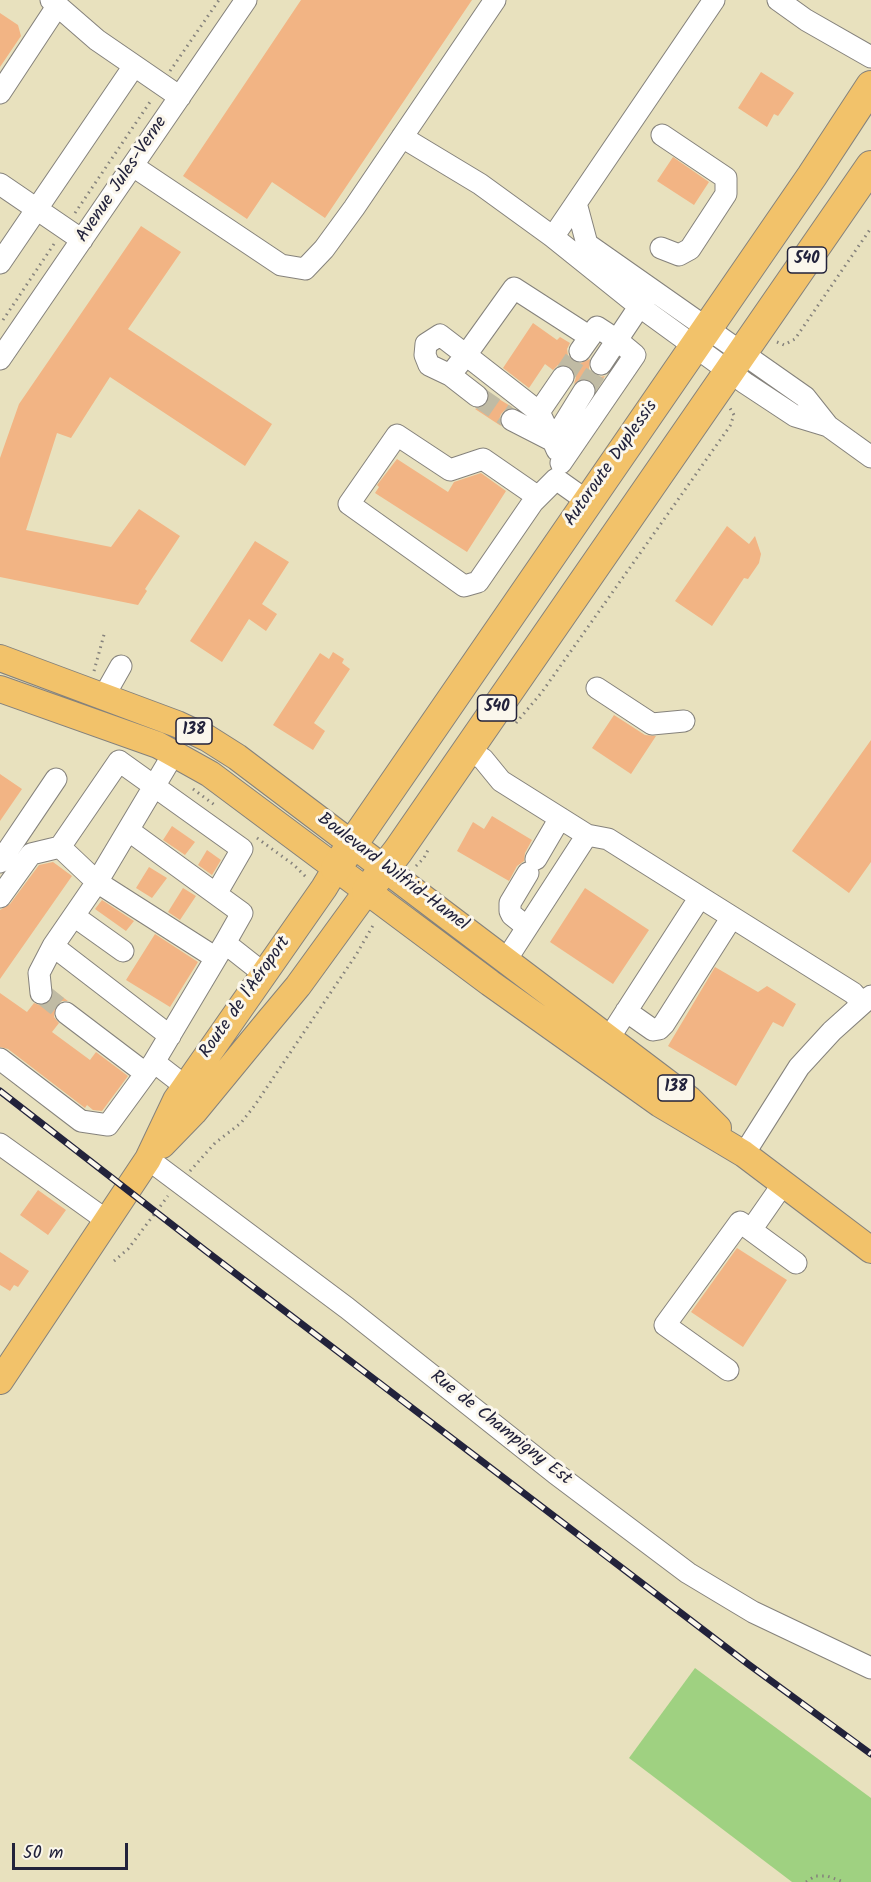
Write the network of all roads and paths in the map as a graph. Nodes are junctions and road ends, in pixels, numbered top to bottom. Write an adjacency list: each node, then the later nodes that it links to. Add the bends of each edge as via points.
1 (219, 0): 9 (path)
2 (246, 0): 13 (street, Avenue Jules-Verne)
3 (495, 0): 15 (street)
4 (714, 0): 19 (street)
5 (778, 0): 7 (street)
6 (55, 2): 8 (street); 11 (street)
7 (871, 57)
8 (134, 66): 13 (street); 20 (street)
9 (167, 76)
10 (871, 86): 31 (highway, Autoroute Duplessis / 540)
11 (0, 93)
12 (155, 94): 21 (path)
13 (180, 96): 16 (street, Avenue Jules-Verne)
14 (662, 135): 27 (street, via 726,178 726,194 690,249 679,255)
15 (402, 137): 16 (street, via 324,249 305,269 281,265); 23 (street)
16 (133, 166): 25 (street, Avenue Jules-Verne)
17 (871, 166): 36 (highway, 540)
18 (0, 184): 20 (street)
19 (576, 203): 23 (street); 26 (street)
20 (37, 208): 25 (street); 28 (street)
21 (70, 220)
22 (871, 228): 33 (path, via 795,339 784,345 776,341)
23 (556, 231): 26 (street); 29 (street)
24 (58, 236): 30 (path)
25 (82, 240): 35 (street, Avenue Jules-Verne)
26 (587, 244): 29 (street)
27 (661, 248)
28 (0, 263)
29 (645, 297): 31 (street); 32 (street)
30 (0, 324)
31 (700, 337): 36 (street); 49 (highway, Autoroute Duplessis / 540)
32 (617, 340): 34 (street, via 597,327 585,344 514,288); 37 (street); 47 (street, via 635,356)
33 (772, 346)
34 (466, 355): 38 (street); 38 (street, via 440,335 426,344 424,355 429,364); 43 (street)
35 (0, 360)
36 (735, 362): 46 (street, via 805,397 828,426); 58 (highway, 540)
37 (601, 364)
38 (450, 375): 41 (street)
39 (563, 377): 43 (street)
40 (584, 391): 45 (street)
41 (477, 396)
42 (732, 402): 57 (path, via 729,407 734,415 730,426 542,692)
43 (539, 412): 45 (street)
44 (512, 420): 45 (street)
45 (553, 441): 47 (street)
46 (871, 457)
47 (559, 471): 48 (street); 49 (street)
48 (538, 498): 48 (street, via 478,582 464,586 349,504 397,435 450,470 483,459)
49 (587, 501): 65 (highway, Autoroute Duplessis / 540)
50 (105, 631): 55 (path)
51 (6, 659): 55 (main road, Boulevard Wilfrid-Hamel / 138)
52 (121, 666): 55 (street)
53 (0, 688): 59 (main road, Boulevard Wilfrid-Hamel)
54 (597, 688): 56 (street, via 652,724)
55 (97, 693): 65 (main road, Boulevard Wilfrid-Hamel / 138, via 207,738)
56 (684, 721)
57 (510, 729)
58 (468, 750): 62 (street, via 483,759 501,781); 68 (highway, 540)
59 (174, 753): 61 (street); 69 (main road, Boulevard Wilfrid-Hamel, via 210,774)
60 (56, 779): 67 (street)
61 (154, 785): 63 (street); 66 (street, via 119,761); 72 (street, via 242,849)
62 (560, 818): 64 (street); 78 (street, via 510,903 512,915)
63 (128, 830): 70 (street); 72 (street)
64 (587, 835): 74 (street, via 608,839); 78 (street)
65 (353, 843): 68 (main road, Boulevard Wilfrid-Hamel / 138); 69 (highway, Route de l'Aéroport / 540)
66 (60, 847): 70 (street); 73 (street, via 31,854)
67 (0, 862)
68 (385, 867): 71 (highway, Route de l'Aéroport / 540); 82 (main road, Boulevard Wilfrid-Hamel / 138)
69 (336, 868): 71 (main road, Boulevard Wilfrid-Hamel); 83 (main road, Route de l'Aéroport)
70 (97, 882): 75 (street); 81 (street)
71 (367, 891): 94 (main road, Boulevard Wilfrid-Hamel, via 660,1104); 95 (main road, Route de l'Aéroport, via 298,986 215,1089)
72 (216, 894): 81 (street, via 242,913)
73 (0, 897)
74 (700, 897): 76 (street); 86 (street)
75 (74, 915): 79 (street); 80 (street)
76 (732, 917): 85 (street); 86 (street, via 659,1029 653,1030)
77 (374, 925): 96 (path, via 248,1114 210,1148)
78 (527, 927): 82 (street)
79 (53, 946): 84 (street, via 39,973); 88 (street)
80 (123, 951)
81 (221, 951): 83 (street); 88 (street)
82 (506, 960): 89 (main road, Boulevard Wilfrid-Hamel / 138)
83 (263, 973): 92 (main road, Route de l'Aéroport)
84 (41, 993)
85 (867, 999): 94 (street, via 799,1067)
86 (626, 1011): 89 (street)
87 (66, 1013): 91 (street)
88 (170, 1036): 91 (street)
89 (609, 1038): 94 (main road, Boulevard Wilfrid-Hamel / 138, via 689,1099)
90 (0, 1059): 91 (street, via 81,1121 108,1125)
91 (150, 1068): 92 (street)
92 (185, 1086): 95 (main road, Route de l'Aéroport)
93 (0, 1144): 98 (street)
94 (744, 1154): 97 (main road, Boulevard Wilfrid-Hamel / 138)
95 (148, 1159): 96 (street, Rue de Champigny Est); 98 (main road, Route de l'Aéroport)
96 (180, 1183): 101 (path); 105 (street, Rue de Champigny Est, via 688,1573 753,1612)
97 (783, 1184): 99 (street); 100 (main road, Boulevard Wilfrid-Hamel / 138)
98 (106, 1220): 104 (main road, Route de l'Aéroport)
99 (751, 1230): 102 (street); 103 (street, via 740,1222 665,1325)
100 (871, 1250)
101 (114, 1261)
102 (796, 1263)
103 (728, 1370)
104 (0, 1381)
105 (871, 1668)
106 (806, 1882): 107 (path, via 815,1876)
107 (844, 1882)

